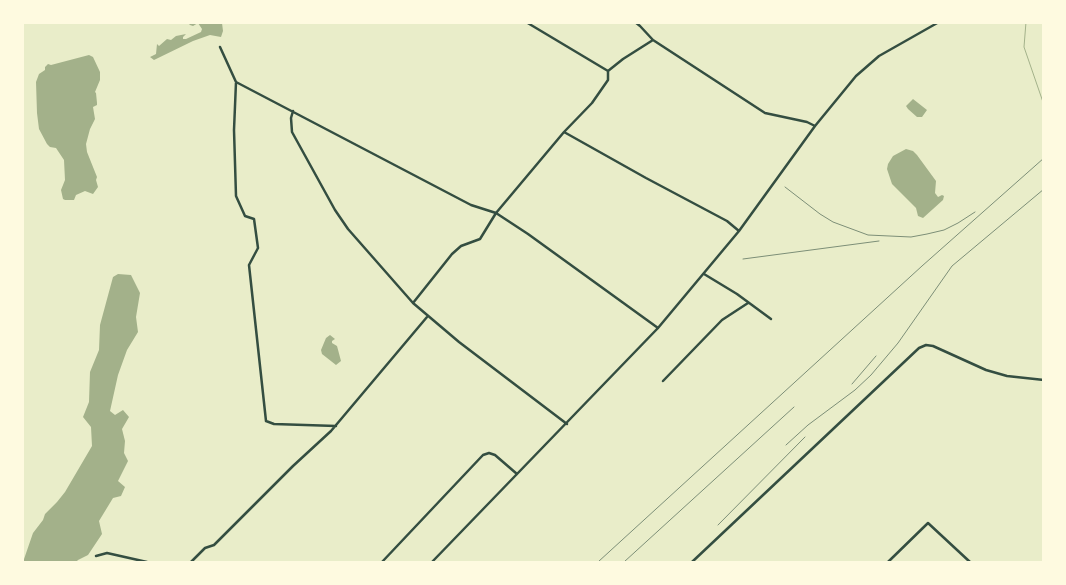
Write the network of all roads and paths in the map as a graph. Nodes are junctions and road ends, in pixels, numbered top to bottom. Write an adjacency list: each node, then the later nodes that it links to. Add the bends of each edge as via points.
1 (526, 22): 6 (street)
2 (635, 22): 4 (street)
3 (939, 22): 9 (street, via 868,64)
4 (653, 40): 6 (street); 9 (street, via 764,113)
5 (220, 47): 7 (street)
6 (608, 71): 10 (street, via 608,80 592,103)
7 (236, 82): 8 (street); 22 (street, via 236,196 245,216 254,219 258,248 249,265 266,421)
8 (293, 111): 11 (street, via 471,205); 14 (street, via 292,132 336,210 348,229)
9 (815, 126): 12 (street)
10 (564, 132): 11 (street); 12 (street, via 728,220)
11 (496, 213): 14 (street, via 480,239 452,254); 18 (street)
12 (739, 230): 13 (street)
13 (703, 273): 15 (street); 18 (street)
14 (413, 303): 16 (street)
15 (748, 303): 17 (street); 20 (street, via 722,320)
16 (428, 317): 21 (street); 22 (street)
17 (771, 319)
18 (658, 328): 21 (street)
19 (1044, 380): 29 (street, via 986,370 933,346 919,348)
20 (663, 381)
21 (567, 424): 23 (street)
22 (336, 426): 26 (street, via 214,546 205,548)
23 (517, 474): 27 (street, via 496,455 483,455); 28 (street)
24 (96, 556): 25 (street, via 107,553)
25 (147, 562)
26 (191, 562)
27 (382, 562)
28 (432, 562)
29 (692, 562)
30 (888, 562): 31 (street, via 928,523)
31 (970, 562)

